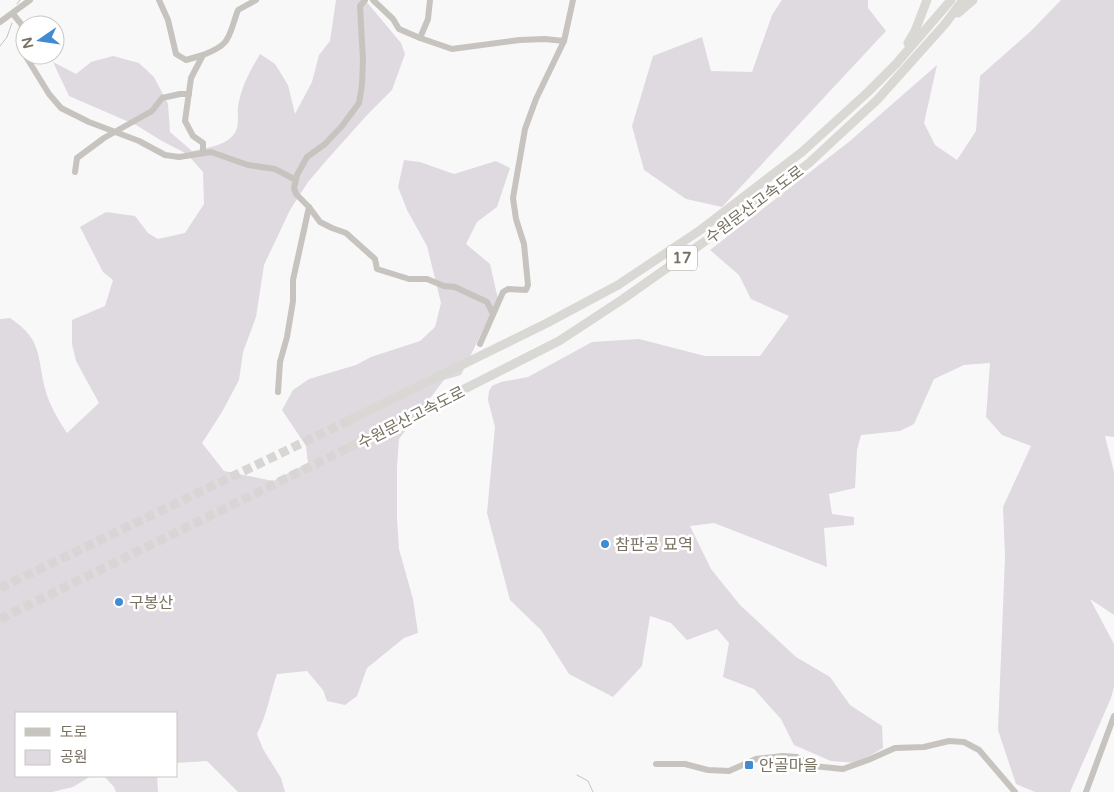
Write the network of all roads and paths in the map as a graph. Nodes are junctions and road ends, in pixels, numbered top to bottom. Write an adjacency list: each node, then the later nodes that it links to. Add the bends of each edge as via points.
1 (30, 0): 12 (street)
2 (159, 0): 18 (street, via 168,20 176,54 186,60)
3 (256, 0): 18 (street, via 238,10 229,39 219,49)
4 (365, 0): 25 (street, via 360,6 363,69 359,103 325,144 307,157)
5 (373, 0): 16 (street, via 394,19 399,29)
6 (430, 0): 16 (street, via 428,19)
7 (573, 0): 17 (street)
8 (927, 0): 19 (highway, via 915,31)
9 (951, 0): 19 (highway, 수원문산고속도로 / 17)
10 (963, 0): 15 (highway, 수원문산고속도로 / 17)
11 (973, 0): 15 (highway)
12 (13, 14): 13 (street); 14 (street)
13 (15, 16)
14 (0, 22)
15 (945, 24): 31 (highway, 수원문산고속도로 / 17, via 877,100 809,163 696,248 559,342)
16 (420, 38): 17 (street, via 452,49 520,40)
17 (564, 41): 27 (street, via 525,129 513,198 524,244 528,285 526,290 508,289 503,292)
18 (203, 55): 21 (street, via 191,78)
19 (896, 64): 30 (highway, 수원문산고속도로 / 17, via 802,152 699,231 618,285)
20 (31, 65): 22 (street, via 61,108)
21 (189, 94): 22 (street, via 162,98 152,111); 23 (street, via 185,121 194,136 203,143)
22 (115, 132): 23 (street, via 165,155 179,157); 24 (street, via 77,158)
23 (203, 153): 25 (street, via 211,152 248,165 275,169)
24 (75, 172)
25 (296, 180): 26 (street, via 296,194)
26 (309, 207): 27 (street, via 320,222 346,233 375,259 377,269 409,280 427,279 455,288 487,302); 29 (street, via 293,280)
27 (493, 314): 28 (street)
28 (480, 344)
29 (278, 392)
30 (350, 420)
31 (350, 448)
32 (1114, 716): 35 (street)
33 (656, 764): 34 (street, via 686,764 729,771 756,759 782,756 797,757 813,766 843,768 895,748 964,742 979,750)
34 (1016, 792)
35 (1086, 792)

